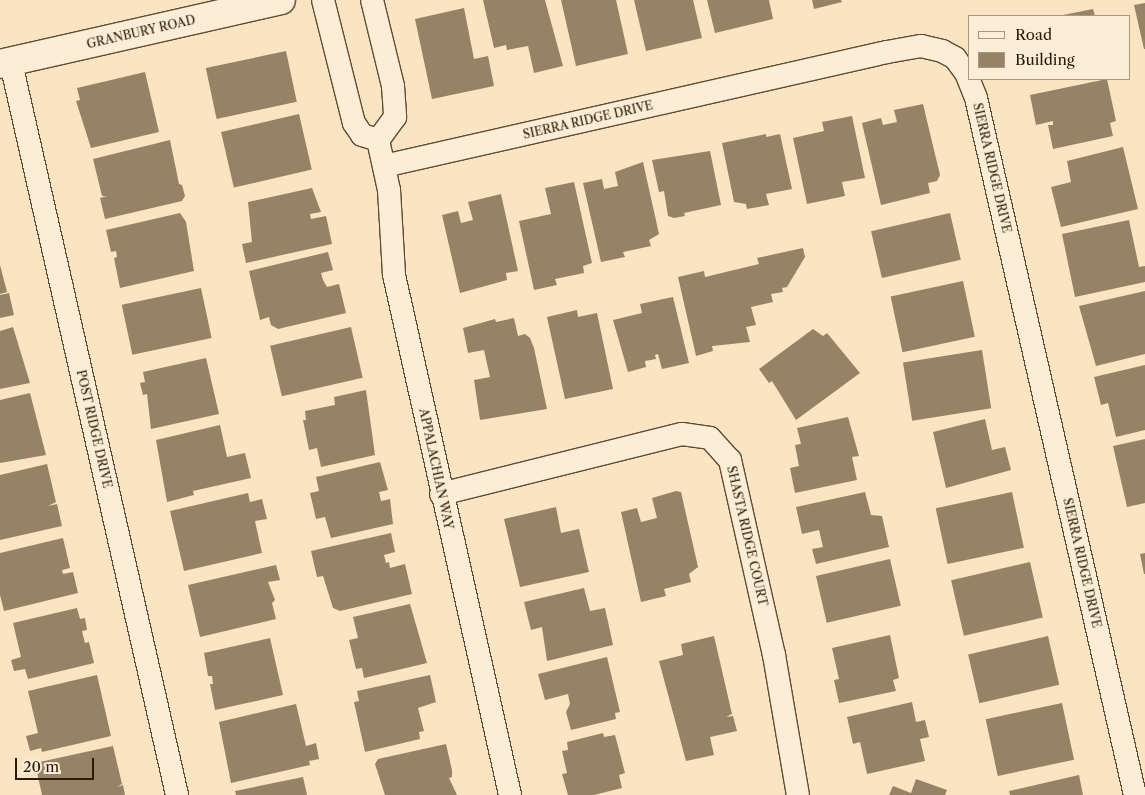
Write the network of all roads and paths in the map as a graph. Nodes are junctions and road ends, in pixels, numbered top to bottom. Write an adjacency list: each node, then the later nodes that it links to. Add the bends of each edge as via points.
1 (282, 0): 4 (main road, GRANBURY ROAD)
2 (323, 0): 7 (street, via 354,123 362,135)
3 (372, 0): 7 (street, via 393,86 396,117)
4 (5, 63): 10 (street, POST RIDGE DRIVE)
5 (968, 78): 8 (street, SIERRA RIDGE DRIVE, via 955,58 942,50 921,46)
6 (969, 80): 13 (street, SIERRA RIDGE DRIVE, via 976,98)
7 (378, 140): 8 (street, APPALACHIAN WAY)
8 (384, 166): 9 (street, APPALACHIAN WAY, via 394,275)
9 (441, 494): 11 (street, APPALACHIAN WAY); 12 (street, SHASTA RIDGE COURT, via 682,434 710,438 730,460 774,655)
10 (177, 795)
11 (510, 795)
12 (798, 795)
13 (1136, 795)

